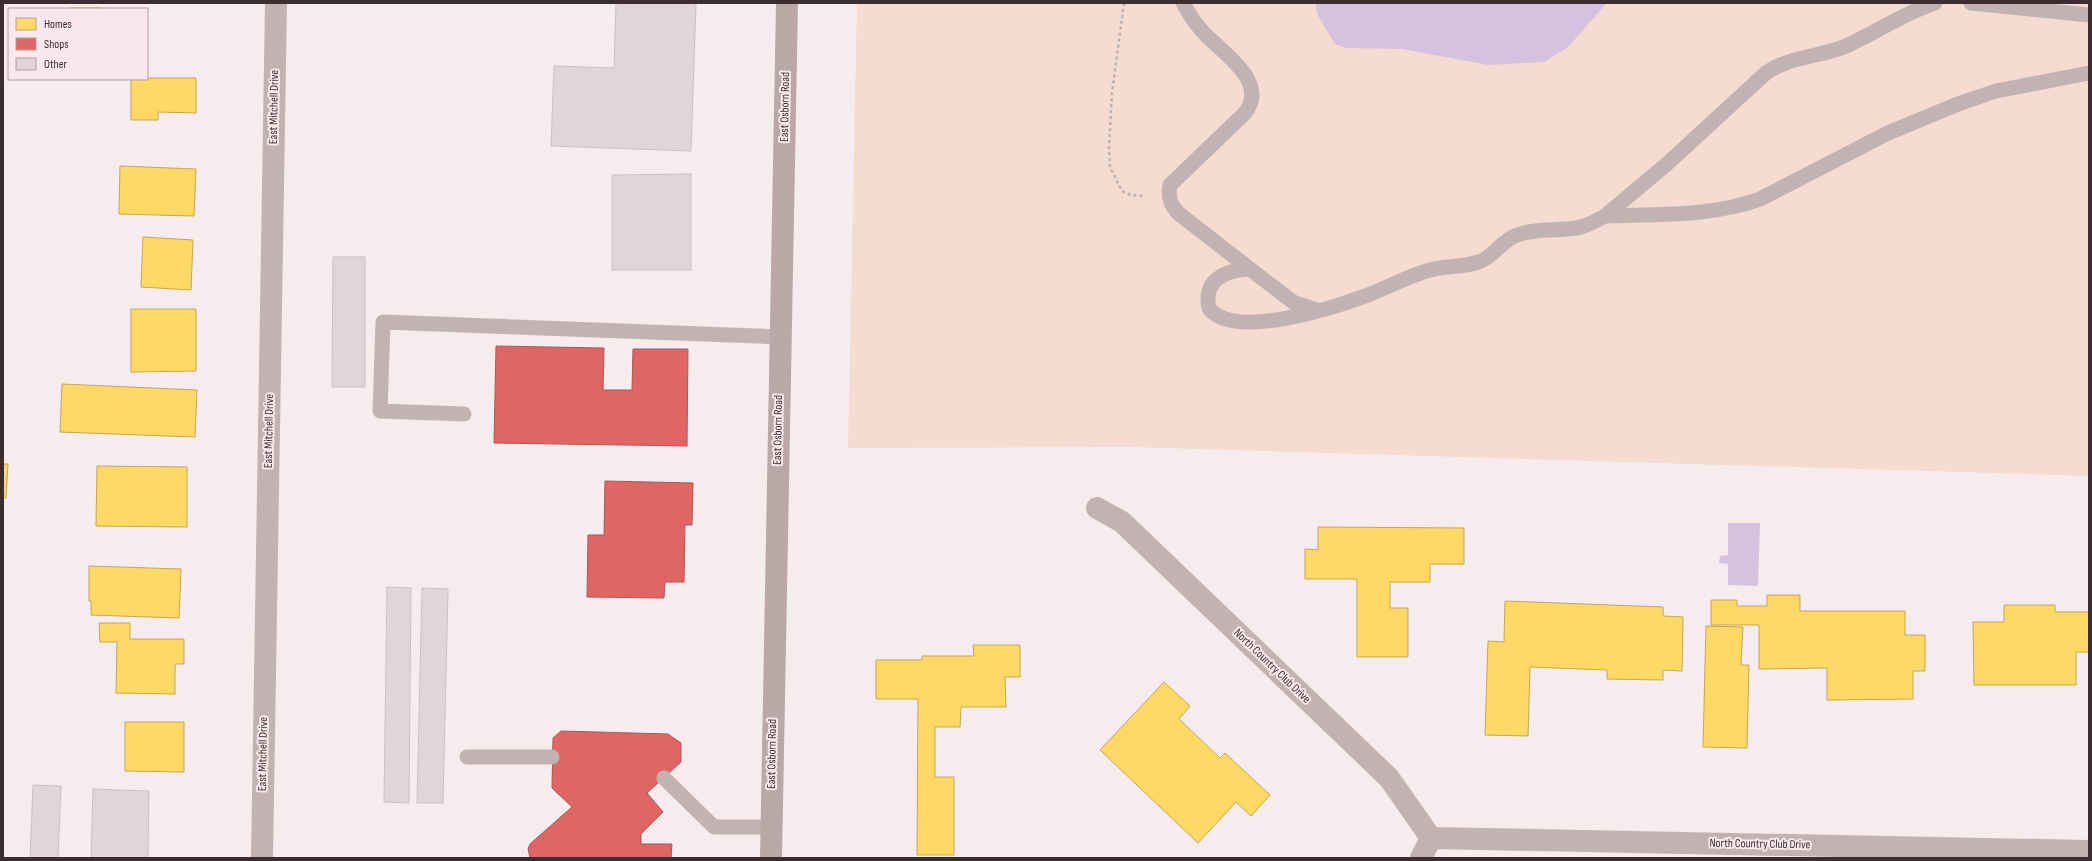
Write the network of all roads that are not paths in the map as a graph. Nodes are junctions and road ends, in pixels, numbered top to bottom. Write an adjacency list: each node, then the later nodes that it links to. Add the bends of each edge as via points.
1 (276, 3): 20 (street, East Mitchell Drive)
2 (787, 3): 11 (main road, East Osborn Road)
3 (1184, 3): 9 (lane, via 1203,32 1242,70 1253,93 1252,105 1245,113 1170,185 1171,204 1178,213)
4 (1935, 3): 8 (lane, via 1845,46 1793,59 1773,68)
5 (1971, 3): 6 (lane)
6 (2089, 15)
7 (2089, 73): 8 (lane, via 1996,91 1958,104 1888,133 1760,199 1745,204 1710,211)
8 (1605, 216): 10 (lane, via 1577,228 1533,231 1517,235 1508,239 1482,261 1429,270 1367,295)
9 (1250, 269): 10 (lane, via 1293,302); 10 (lane, via 1221,275 1213,283 1208,301 1213,314 1238,322 1263,322)
10 (1317, 310)
11 (781, 337): 12 (lane, via 383,322 380,411); 17 (main road, East Osborn Road)
12 (464, 414)
13 (1097, 508): 18 (street, North Country Club Drive, via 1122,522 1389,778)
14 (552, 757): 15 (lane)
15 (467, 758)
16 (664, 778): 17 (lane, via 714,827)
17 (772, 827): 21 (main road, East Osborn Road)
18 (1432, 838): 19 (street, North Country Club Drive); 22 (street)
19 (2089, 851)
20 (262, 858)
21 (771, 858)
22 (1421, 858)

